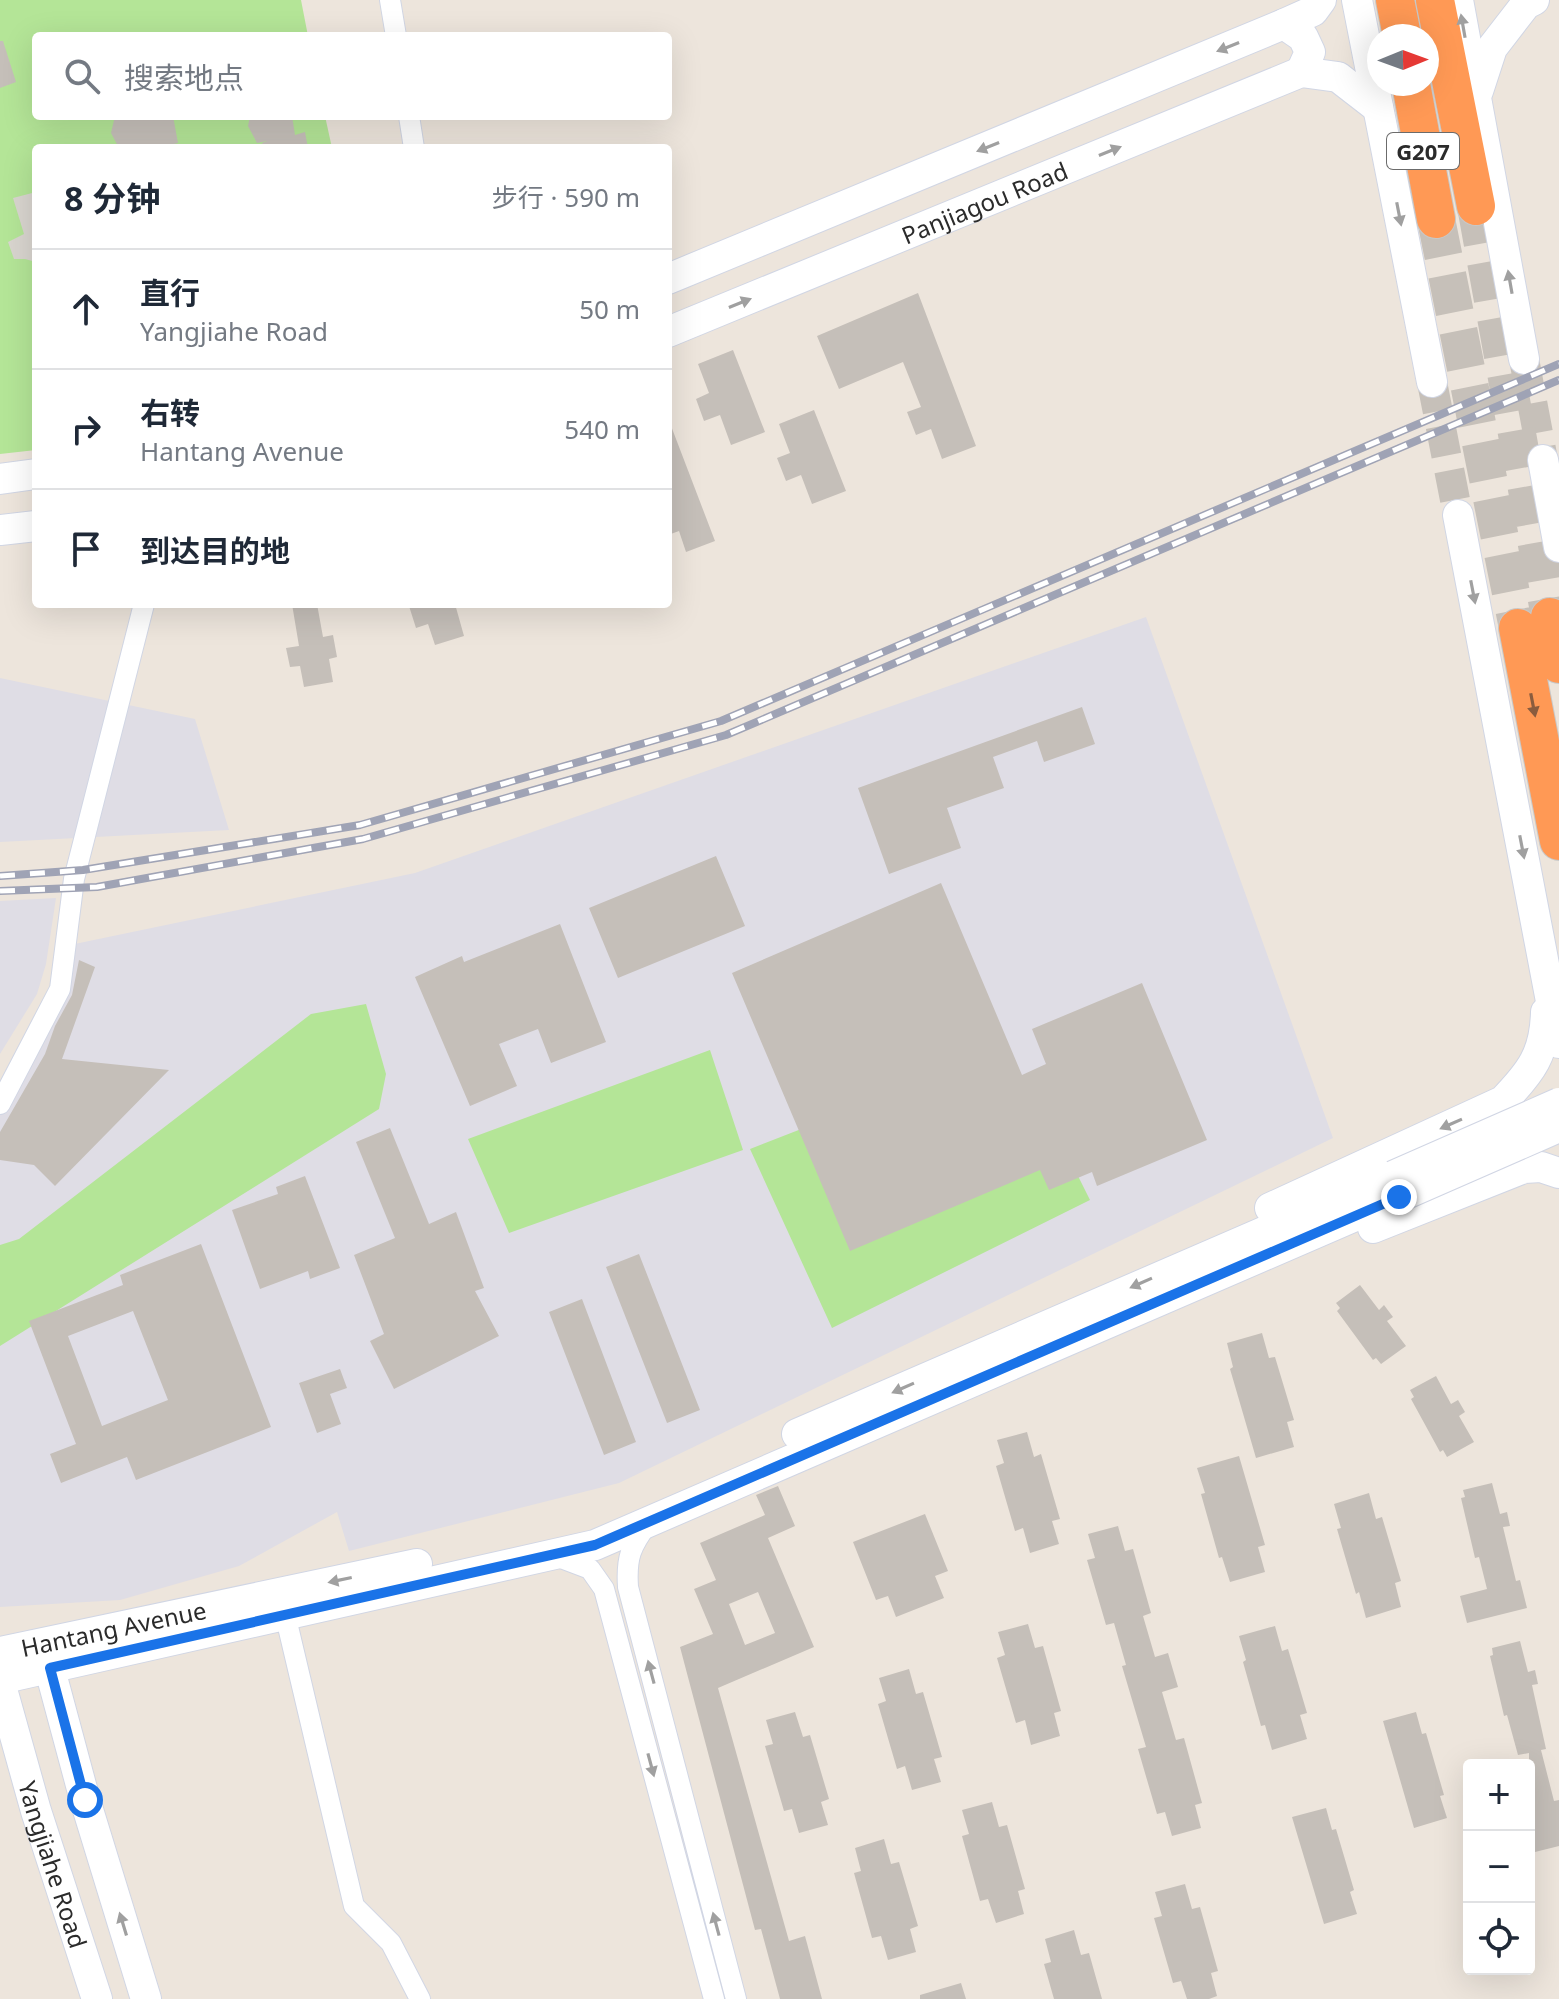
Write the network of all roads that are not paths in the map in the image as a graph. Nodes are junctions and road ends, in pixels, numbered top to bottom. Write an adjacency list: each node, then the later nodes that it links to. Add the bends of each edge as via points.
1 (390, 0): 10 (street)
2 (1321, 0): 8 (main road, Panjiagou Road, via 1313,11)
3 (1357, 0): 14 (main road)
4 (1395, 0): 9 (highway)
5 (1435, 0): 17 (highway, G207)
6 (1458, 0): 13 (main road, one-way to 6)
7 (1522, 1): 13 (main road, via 1492,48)
8 (1284, 24): 11 (main road, via 1303,37 1310,52); 19 (main road, Panjiagou Road, one-way to 19)
9 (1400, 24)
10 (395, 32)
11 (1301, 72): 14 (main road, via 1338,77); 20 (main road, Panjiagou Road, one-way to 11)
12 (1413, 96): 18 (highway, G207)
13 (1476, 97): 21 (main road, one-way to 13)
14 (1378, 108): 22 (main road, one-way to 22)
15 (410, 120): 16 (street)
16 (413, 144)
17 (1476, 206)
18 (1436, 219)
19 (672, 277)
20 (672, 330)
21 (1524, 359)
22 (1432, 382)
23 (1543, 460): 29 (main road)
24 (32, 475): 25 (main road)
25 (0, 479)
26 (1458, 515): 33 (main road, one-way to 33)
27 (32, 526): 28 (main road)
28 (0, 530)
29 (1559, 547)
30 (143, 608): 37 (street, via 74,879 60,989)
31 (1559, 664): 32 (highway, one-way to 32, via 1534,623)
32 (1559, 841)
33 (1548, 982): 34 (main road); 35 (main road, via 1545,1035 1529,1074)
34 (1559, 1043)
35 (1503, 1101): 39 (main road, via 1525,1100 1539,1110 1545,1130 1539,1155); 42 (main road, one-way to 42, via 1277,1203)
36 (1559, 1103): 41 (main road, bridge)
37 (0, 1104)
38 (1559, 1127): 41 (main road, bridge)
39 (1524, 1168): 40 (main road); 42 (main road, via 1298,1258)
40 (1559, 1173)
41 (1396, 1186): 42 (main road, Hantang Avenue)
42 (1190, 1274): 43 (main road, Hantang Avenue); 47 (main road, Hantang Avenue, one-way to 47, via 580,1529)
43 (649, 1522): 44 (main road, Hantang Avenue, via 595,1545); 55 (street, one-way to 43, via 628,1587 633,1544)
44 (553, 1555): 45 (main road, Hantang Avenue); 54 (street, one-way to 54, via 590,1569 604,1589)
45 (285, 1614): 47 (main road, Hantang Avenue); 53 (street, via 354,1906 391,1943)
46 (0, 1652): 47 (main road, Hantang Avenue)
47 (46, 1655): 48 (main road, Hantang Avenue); 49 (main road, Yangjiahe Road)
48 (0, 1681): 50 (main road, Yangjiahe Road)
49 (85, 1800): 50 (main road); 52 (main road, Yangjiahe Road, one-way to 49)
50 (36, 1811): 51 (main road, Yangjiahe Road)
51 (97, 1999)
52 (146, 1999)
53 (420, 1999)
54 (714, 1999)
55 (736, 1999)

